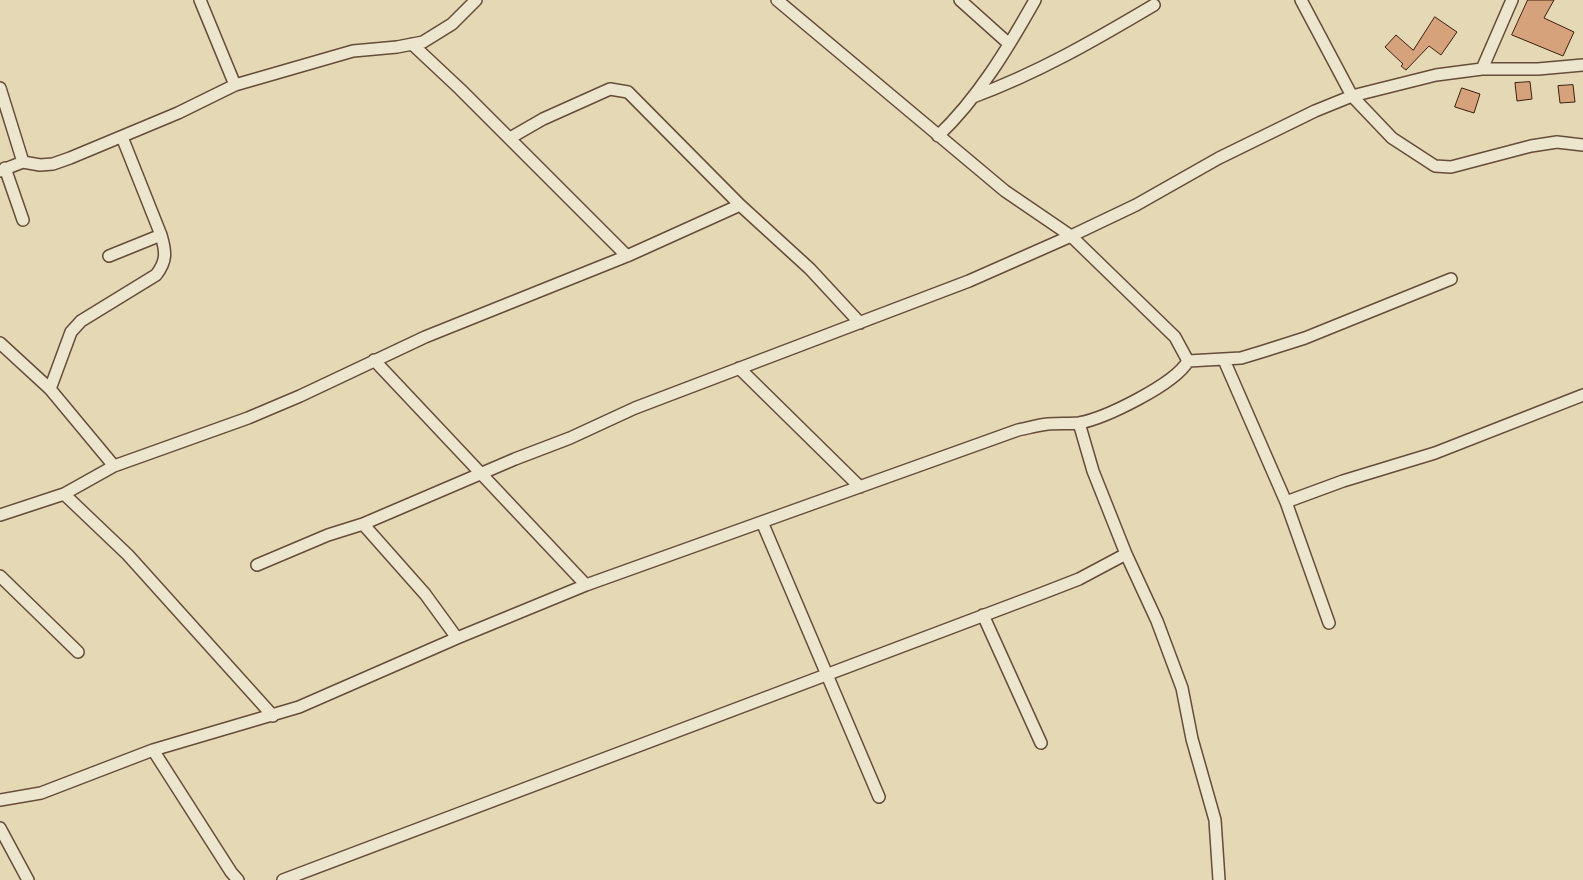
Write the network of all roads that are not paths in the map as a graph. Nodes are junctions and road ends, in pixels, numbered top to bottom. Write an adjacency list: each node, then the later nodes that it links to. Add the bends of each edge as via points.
1 (200, 0): 13 (street)
2 (476, 0): 10 (street, via 437,34)
3 (777, 0): 17 (street)
4 (960, 0): 9 (street)
5 (1035, 0): 9 (street)
6 (1301, 0): 15 (street)
7 (1512, 0): 12 (street)
8 (1154, 5): 16 (street, via 1055,62)
9 (1008, 43): 16 (street)
10 (412, 44): 13 (street, via 353,51); 19 (street)
11 (1583, 65): 12 (street)
12 (1482, 69): 15 (street, via 1436,75)
13 (234, 85): 18 (street)
14 (0, 88): 21 (street)
15 (1352, 96): 20 (street, via 1392,138 1440,168 1546,144); 26 (street, via 1254,140)
16 (973, 97): 17 (street)
17 (938, 136): 26 (street, via 1005,191)
18 (122, 137): 21 (street, via 53,164); 25 (street)
19 (510, 138): 23 (street, via 543,119 610,89 623,90 636,99); 28 (street)
20 (1583, 145)
21 (23, 162): 22 (street)
22 (2, 170): 24 (street)
23 (740, 204): 28 (street); 30 (street, via 810,268)
24 (23, 220)
25 (161, 235): 27 (street); 36 (street, via 166,251 164,265 156,275 81,321 71,332)
26 (1072, 236): 30 (street, via 969,281); 34 (street, via 1175,338)
27 (108, 256)
28 (627, 256): 32 (street, via 483,312)
29 (1451, 279): 33 (street, via 1305,338 1241,358)
30 (860, 323): 35 (street)
31 (0, 343): 36 (street)
32 (374, 360): 39 (street, via 257,414); 40 (street)
33 (1224, 360): 34 (street); 43 (street)
34 (1188, 361): 38 (street, via 1164,383 1101,416)
35 (739, 368): 40 (street, via 635,408); 41 (street)
36 (50, 389): 39 (street)
37 (1583, 395): 43 (street, via 1435,453)
38 (1079, 423): 41 (street, via 1018,430); 47 (street, via 1093,471)
39 (114, 466): 42 (street)
40 (481, 475): 46 (street); 50 (street)
41 (860, 487): 45 (street)
42 (64, 494): 44 (street); 56 (street, via 128,555)
43 (1286, 502): 52 (street)
44 (0, 515)
45 (762, 522): 50 (street); 55 (street)
46 (363, 524): 48 (street); 53 (street, via 425,594)
47 (1126, 554): 51 (street, via 1079,579); 65 (street, via 1157,621 1182,688 1215,820)
48 (257, 565)
49 (0, 576): 54 (street)
50 (586, 585): 53 (street)
51 (983, 615): 55 (street); 57 (street)
52 (1329, 623)
53 (457, 638): 56 (street, via 346,688)
54 (78, 652)
55 (825, 674): 59 (street); 64 (street)
56 (273, 716): 58 (street)
57 (1041, 743)
58 (153, 750): 60 (street, via 41,792); 63 (street)
59 (879, 797)
60 (0, 800)
61 (0, 828): 62 (street)
62 (28, 880)
63 (238, 880)
64 (283, 880)
65 (1219, 880)

